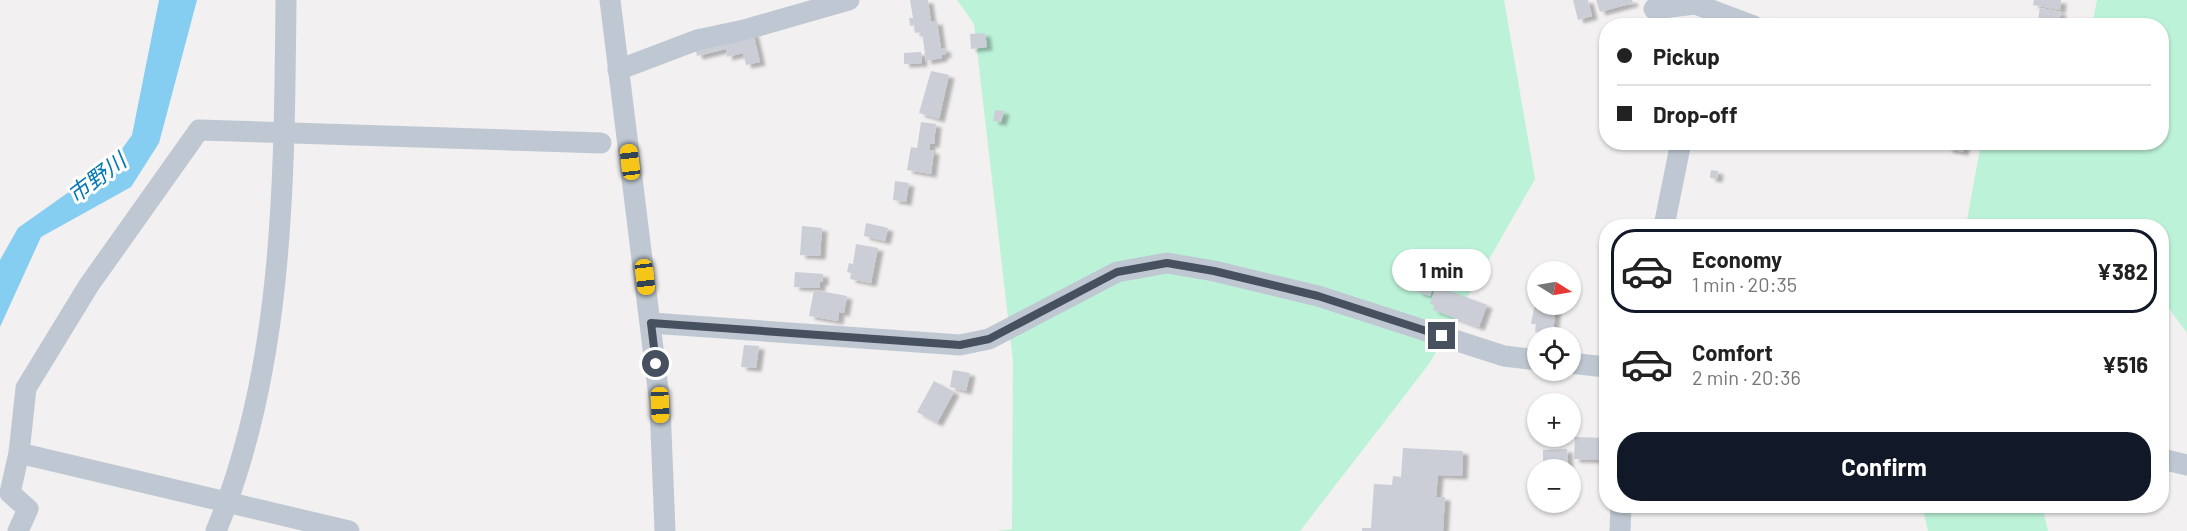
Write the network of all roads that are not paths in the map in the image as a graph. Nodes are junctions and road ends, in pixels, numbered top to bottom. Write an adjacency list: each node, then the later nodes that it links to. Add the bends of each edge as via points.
1 (286, 0): 7 (street)
2 (610, 0): 6 (street)
3 (849, 0): 6 (street, via 697,40)
4 (1656, 11): 5 (street, via 1695,3)
5 (1733, 18)
6 (618, 70): 11 (street)
7 (284, 131): 8 (street); 15 (street, via 199,130 89,285 26,388); 18 (street, via 268,343)
8 (601, 143)
9 (1679, 150): 10 (street)
10 (1665, 219)
11 (651, 323): 12 (street, via 960,345 989,339 1117,272 1167,263 1318,296 1504,356); 23 (street, via 660,405)
12 (1527, 359)
13 (1581, 364): 14 (street)
14 (1599, 366)
15 (19, 453): 18 (street); 20 (street, via 10,493 28,509)
16 (2169, 461): 17 (street)
17 (2187, 465)
18 (228, 502): 21 (street); 22 (street)
19 (1621, 513): 24 (street)
20 (18, 531)
21 (216, 531)
22 (349, 531)
23 (665, 531)
24 (1620, 531)

